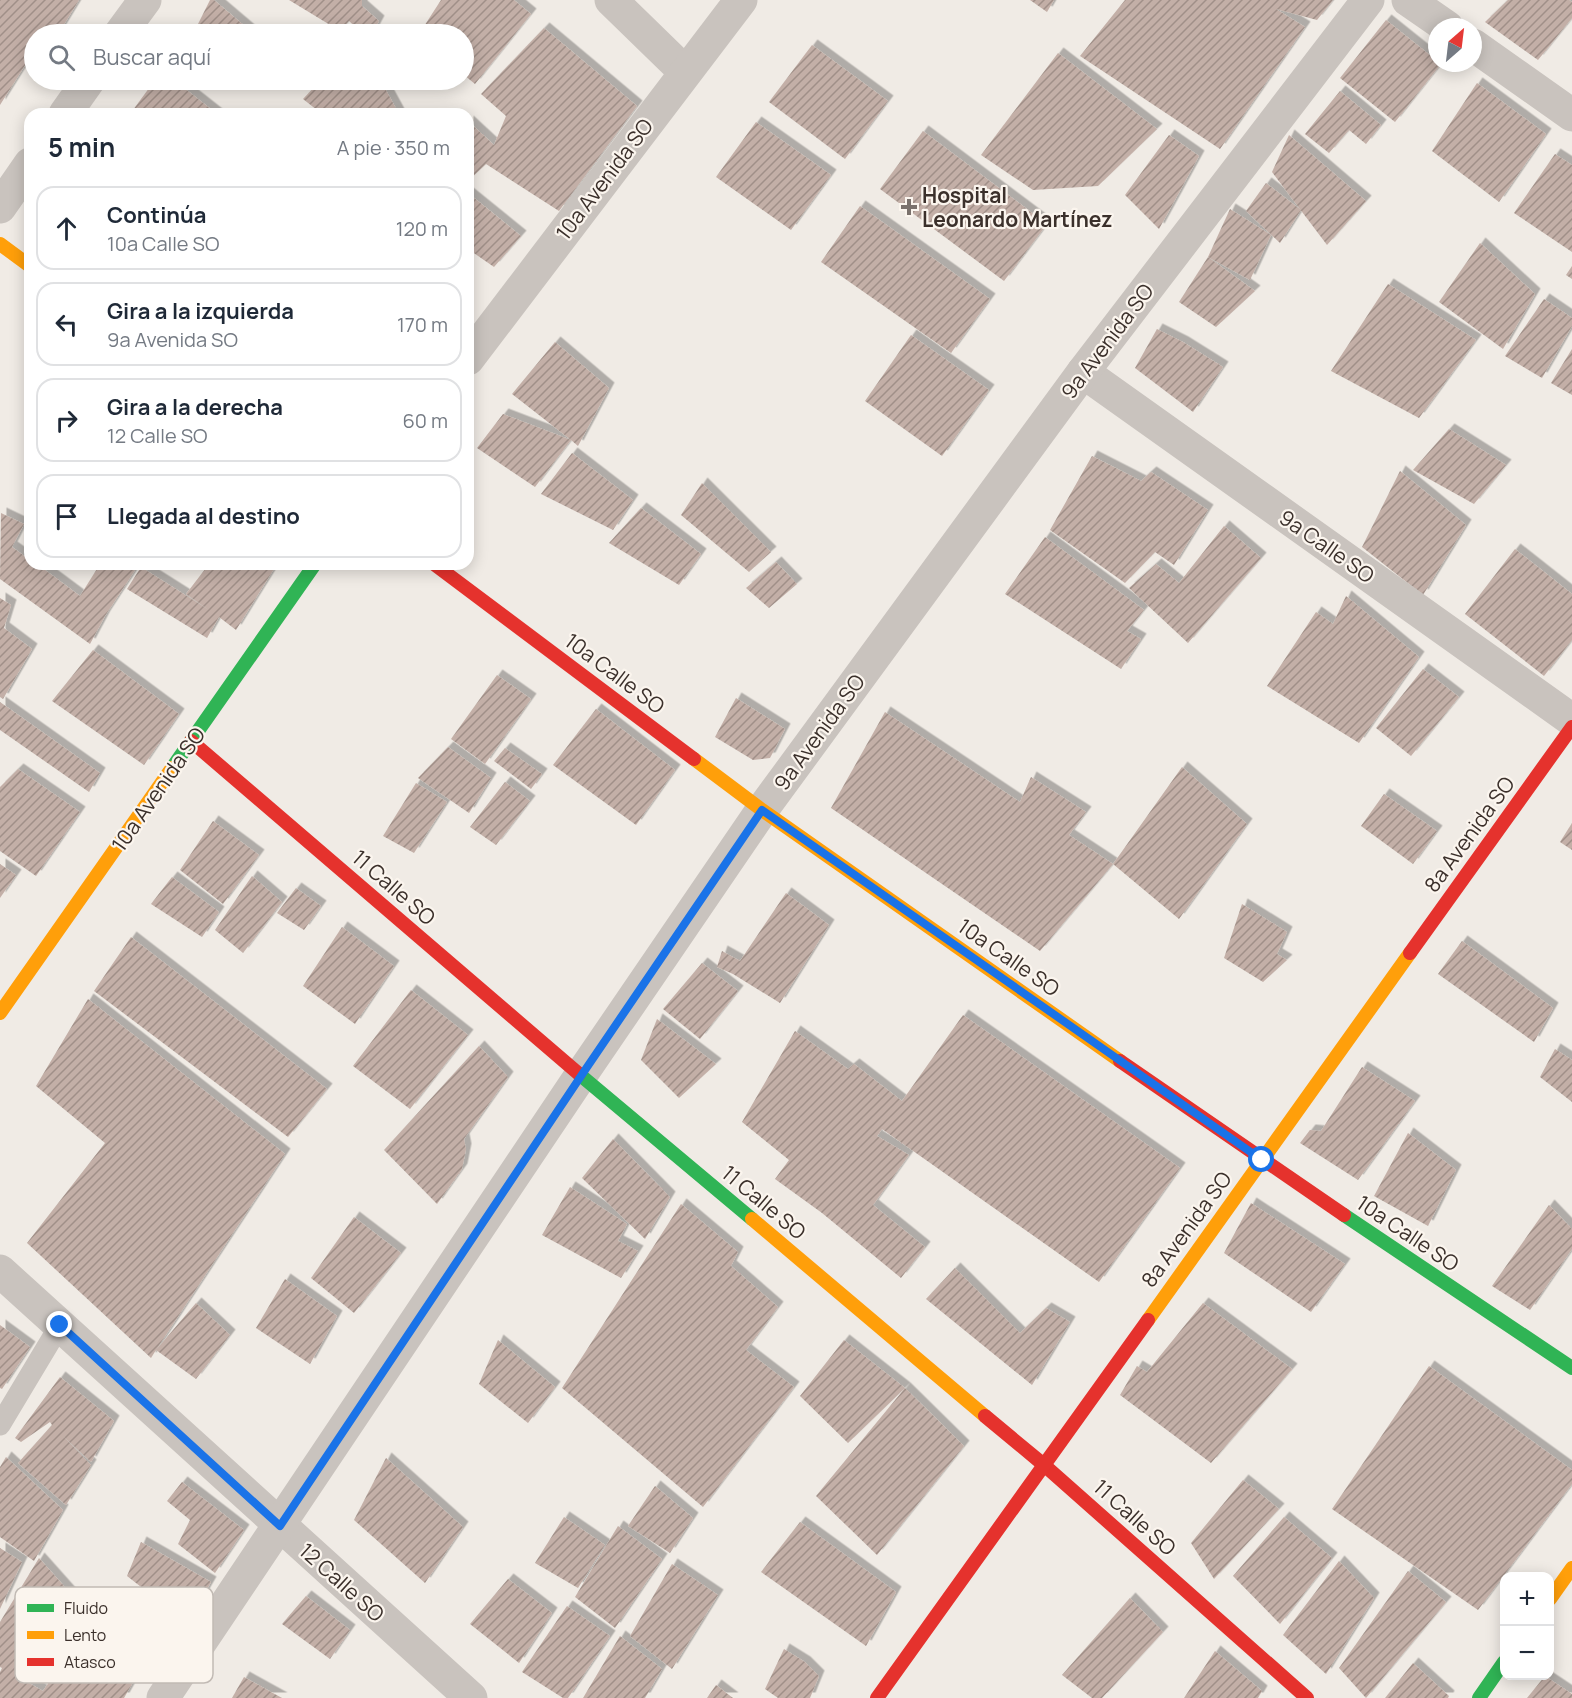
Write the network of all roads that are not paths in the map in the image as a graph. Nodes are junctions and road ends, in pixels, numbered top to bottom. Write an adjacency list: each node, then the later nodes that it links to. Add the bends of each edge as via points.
1 (144, 0): 7 (street)
2 (611, 0): 9 (street)
3 (741, 0): 9 (street, 10a Avenida SO)
4 (1368, 0): 18 (street, 9a Avenida SO)
5 (1408, 0): 6 (street)
6 (1434, 18)
7 (127, 24)
8 (1482, 51): 12 (street)
9 (686, 72): 17 (street, 10a Avenida SO)
10 (82, 90): 11 (street)
11 (69, 108)
12 (1572, 115)
13 (24, 173): 14 (street)
14 (0, 207)
15 (0, 244): 16 (street)
16 (24, 262)
17 (474, 350)
18 (1083, 372): 21 (street, 9a Calle SO); 24 (street, 9a Avenida SO)
19 (311, 570): 23 (street, 10a Avenida SO)
20 (442, 570): 24 (street, 10a Calle SO)
21 (1572, 720)
22 (1572, 727): 27 (street, 8a Avenida SO)
23 (191, 741): 25 (street, 10a Avenida SO); 26 (street, 11 Calle SO)
24 (762, 810): 26 (street, 9a Avenida SO); 27 (street, 10a Calle SO)
25 (0, 1013)
26 (581, 1076): 32 (street, 11 Calle SO); 33 (street, 9a Avenida SO)
27 (1262, 1160): 30 (street, 10a Calle SO); 32 (street, 8a Avenida SO)
28 (0, 1271): 29 (street, 12 Calle SO)
29 (60, 1325): 31 (lane); 33 (street, 12 Calle SO)
30 (1572, 1368)
31 (0, 1425)
32 (1044, 1464): 41 (street, 8a Avenida SO); 42 (street, 11 Calle SO)
33 (280, 1526): 36 (street, 9a Avenida SO); 40 (street, 12 Calle SO)
34 (1572, 1568): 35 (street)
35 (1554, 1593)
36 (213, 1624)
37 (1500, 1668): 43 (street)
38 (173, 1683): 39 (street, 9a Avenida SO)
39 (163, 1698)
40 (471, 1698)
41 (877, 1698)
42 (1307, 1698)
43 (1479, 1698)

